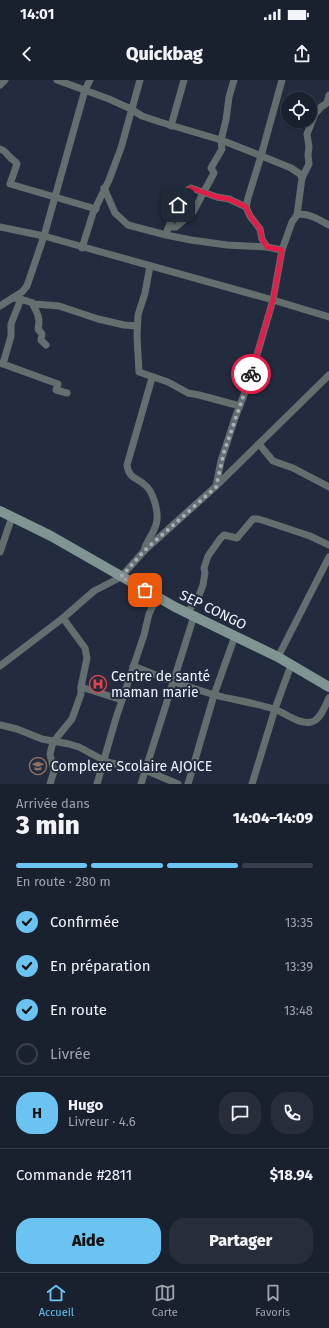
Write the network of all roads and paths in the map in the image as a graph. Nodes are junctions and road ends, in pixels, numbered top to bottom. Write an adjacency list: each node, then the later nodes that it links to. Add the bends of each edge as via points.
1 (5, 80): 8 (street)
2 (57, 80): 9 (street)
3 (90, 80): 9 (street)
4 (140, 80): 11 (street)
5 (184, 80): 12 (street)
6 (234, 80): 13 (street)
7 (282, 80): 15 (street)
8 (0, 85)
9 (86, 90): 11 (street); 19 (street)
10 (329, 95): 16 (street, via 327,103 315,114 307,134 309,164)
11 (131, 109): 12 (street, via 142,116); 17 (street, via 121,148)
12 (171, 126): 13 (street)
13 (221, 140): 15 (street); 18 (street, via 222,149 211,168 214,173)
14 (0, 149): 19 (street, via 6,151 17,164 10,184)
15 (261, 156): 16 (street, via 291,168); 20 (street)
16 (302, 178): 22 (street)
17 (104, 188): 21 (street); 26 (street, via 115,213 128,225)
18 (204, 192): 20 (street); 25 (street, via 193,212 176,227); 25 (street, via 191,188 187,190)
19 (55, 197): 21 (street); 27 (street)
20 (246, 207): 28 (street, via 260,229)
21 (95, 209): 29 (street)
22 (297, 215): 23 (street, via 306,214); 30 (street)
23 (329, 225)
24 (0, 227): 27 (street)
25 (169, 227): 26 (street)
26 (166, 235): 28 (street, via 227,245)
27 (44, 236): 29 (street); 32 (street, via 25,289)
28 (267, 247): 30 (street)
29 (82, 248): 31 (street)
30 (282, 250): 33 (street)
31 (150, 266): 33 (street); 37 (street)
32 (17, 299): 34 (street); 35 (street); 39 (street, via 11,336)
33 (273, 300): 36 (street); 43 (street)
34 (32, 303): 37 (street, via 59,306 98,319); 38 (street, via 38,313 41,340)
35 (0, 306)
36 (329, 317)
37 (137, 326): 41 (street, via 139,372)
38 (46, 345)
39 (1, 364): 42 (street, via 58,384 56,390)
40 (329, 374): 44 (street)
41 (152, 378): 43 (street, via 168,382 188,393); 50 (street, via 127,465 131,475 146,486 156,507 156,524)
42 (67, 393)
43 (240, 406): 45 (street, via 221,462)
44 (259, 444): 45 (street); 46 (street, via 273,461)
45 (216, 487): 50 (street)
46 (329, 487)
47 (0, 511): 48 (street, SEP CONGO)
48 (12, 517): 51 (street); 53 (street, SEP CONGO, via 51,536)
49 (329, 545): 55 (street, via 265,521 252,519 237,538 224,535 213,548 205,564 205,577)
50 (144, 551): 53 (street)
51 (0, 552)
52 (329, 557): 58 (street)
53 (121, 577): 54 (street, SEP CONGO); 56 (street, via 94,591)
54 (157, 597): 55 (street, SEP CONGO); 61 (street)
55 (191, 615): 57 (street, SEP CONGO); 62 (street)
56 (63, 618): 60 (street); 63 (street, via 86,648 87,658)
57 (235, 636): 58 (street, SEP CONGO); 65 (street)
58 (278, 657): 59 (street, SEP CONGO)
59 (291, 665): 64 (street, SEP CONGO); 68 (street)
60 (0, 666)
61 (133, 666): 62 (street); 67 (street)
62 (174, 682): 65 (street); 72 (street)
63 (81, 687): 67 (street); 70 (street, via 72,719)
64 (329, 687)
65 (214, 695): 68 (street); 77 (street)
66 (329, 698): 68 (street, via 314,722 301,721)
67 (122, 700): 71 (street)
68 (275, 709): 78 (street)
69 (0, 725): 70 (street)
70 (54, 741): 71 (street, via 79,747); 73 (street, via 50,754 54,771)
71 (103, 760): 72 (street); 74 (street)
72 (145, 770): 75 (street); 76 (street)
73 (50, 784)
74 (97, 784)
75 (141, 784)
76 (178, 784)
77 (188, 784)
78 (252, 784)

